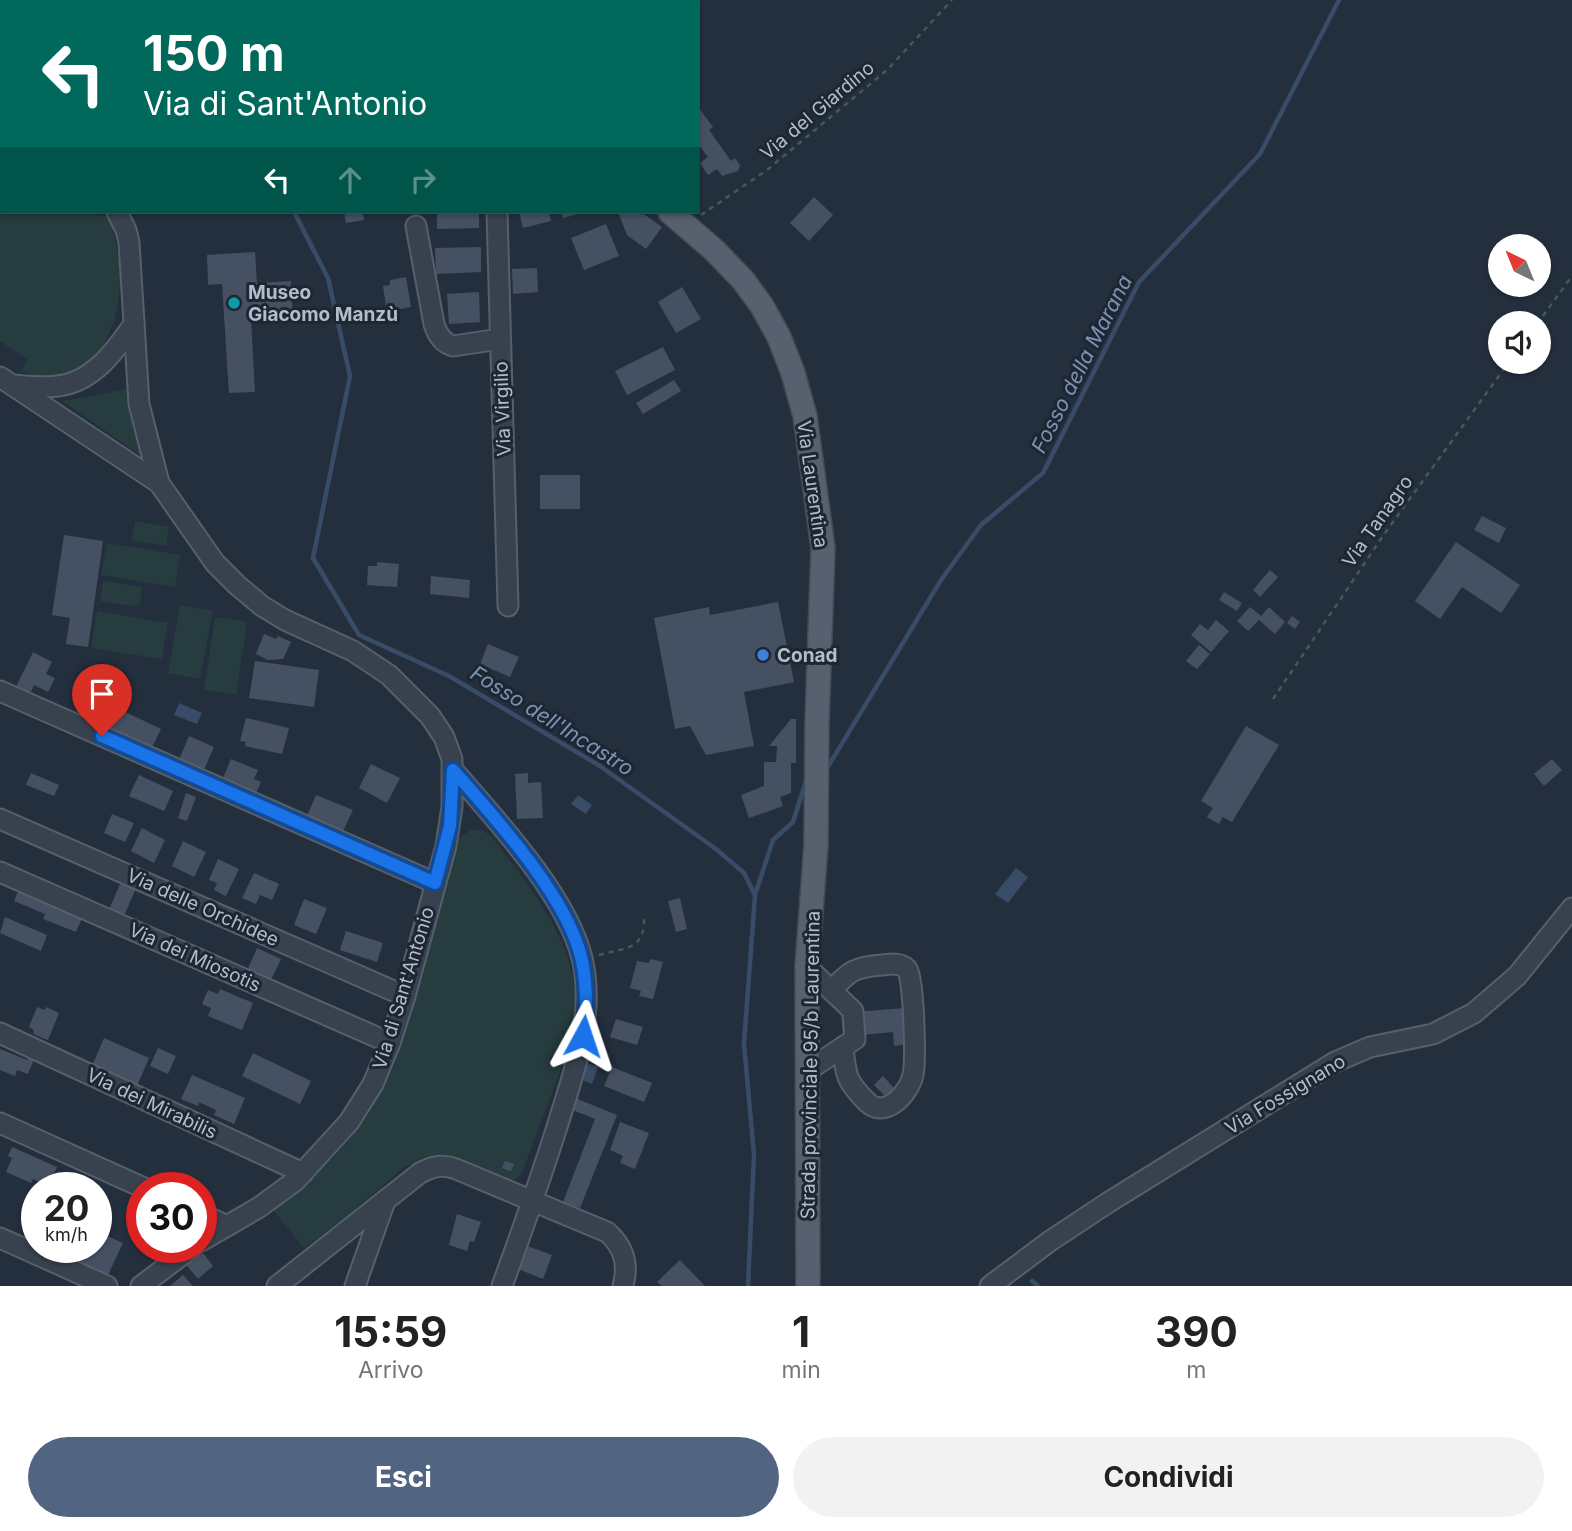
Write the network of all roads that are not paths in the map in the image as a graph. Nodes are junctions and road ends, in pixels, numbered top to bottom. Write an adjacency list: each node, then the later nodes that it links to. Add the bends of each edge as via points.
1 (118, 214): 5 (street, via 129,242)
2 (497, 214): 6 (street, Via Virgilio)
3 (678, 218): 12 (main road, Via Laurentina, via 727,262 762,306 788,358 805,416 823,548)
4 (416, 226): 6 (street, via 439,336 453,346)
5 (134, 324): 7 (street, via 103,363 83,378 60,386); 8 (street, via 139,404)
6 (500, 339): 9 (street, Via Virgilio)
7 (6, 381): 8 (street, Via di Sant'Antonio)
8 (159, 483): 11 (street, Via di Sant'Antonio, via 204,549 242,591 285,620 363,657 411,695 444,737)
9 (508, 606)
10 (0, 691): 15 (street)
11 (453, 770): 15 (street, Via di Sant'Antonio, via 450,826); 28 (street, via 538,875 564,917 582,959 586,1002 581,1045)
12 (816, 803): 17 (main road, Strada provinciale 95/b Laurentina)
13 (0, 819): 19 (street, Via delle Orchidee)
14 (0, 872): 21 (street, Via dei Miosotis)
15 (435, 883): 19 (street, Via di Sant'Antonio)
16 (1572, 908): 41 (street, Via Fossignano, via 1517,976 1467,1017 1433,1034 1370,1047 1329,1066 1098,1209)
17 (807, 967): 18 (street); 23 (main road, Strada provinciale 95/b Laurentina)
18 (832, 990): 22 (street, via 853,1011 855,1039); 22 (street, via 864,966 901,965 912,983 914,1071 891,1105 874,1108 852,1087)
19 (405, 996): 21 (street, Via di Sant'Antonio)
20 (0, 1033): 25 (street, Via dei Mirabilis)
21 (390, 1043): 25 (street, Via di Sant'Antonio, via 356,1113)
22 (843, 1047): 23 (street)
23 (807, 1071): 40 (main road, Strada provinciale 95/b Laurentina)
24 (0, 1123): 26 (street)
25 (303, 1173): 30 (street, Via di Sant'Antonio, via 269,1201)
26 (126, 1180)
27 (385, 1201): 28 (street, via 426,1170 444,1166); 36 (street); 37 (street)
28 (533, 1202): 38 (street); 39 (street, via 592,1224 612,1237 624,1258)
29 (217, 1221): 30 (street)
30 (227, 1226): 31 (street, Via di Sant'Antonio)
31 (217, 1232)
32 (0, 1238): 34 (street)
33 (171, 1263): 35 (street)
34 (107, 1286)
35 (141, 1286)
36 (277, 1286)
37 (355, 1286)
38 (502, 1286)
39 (623, 1286)
40 (808, 1286)
41 (990, 1286)

